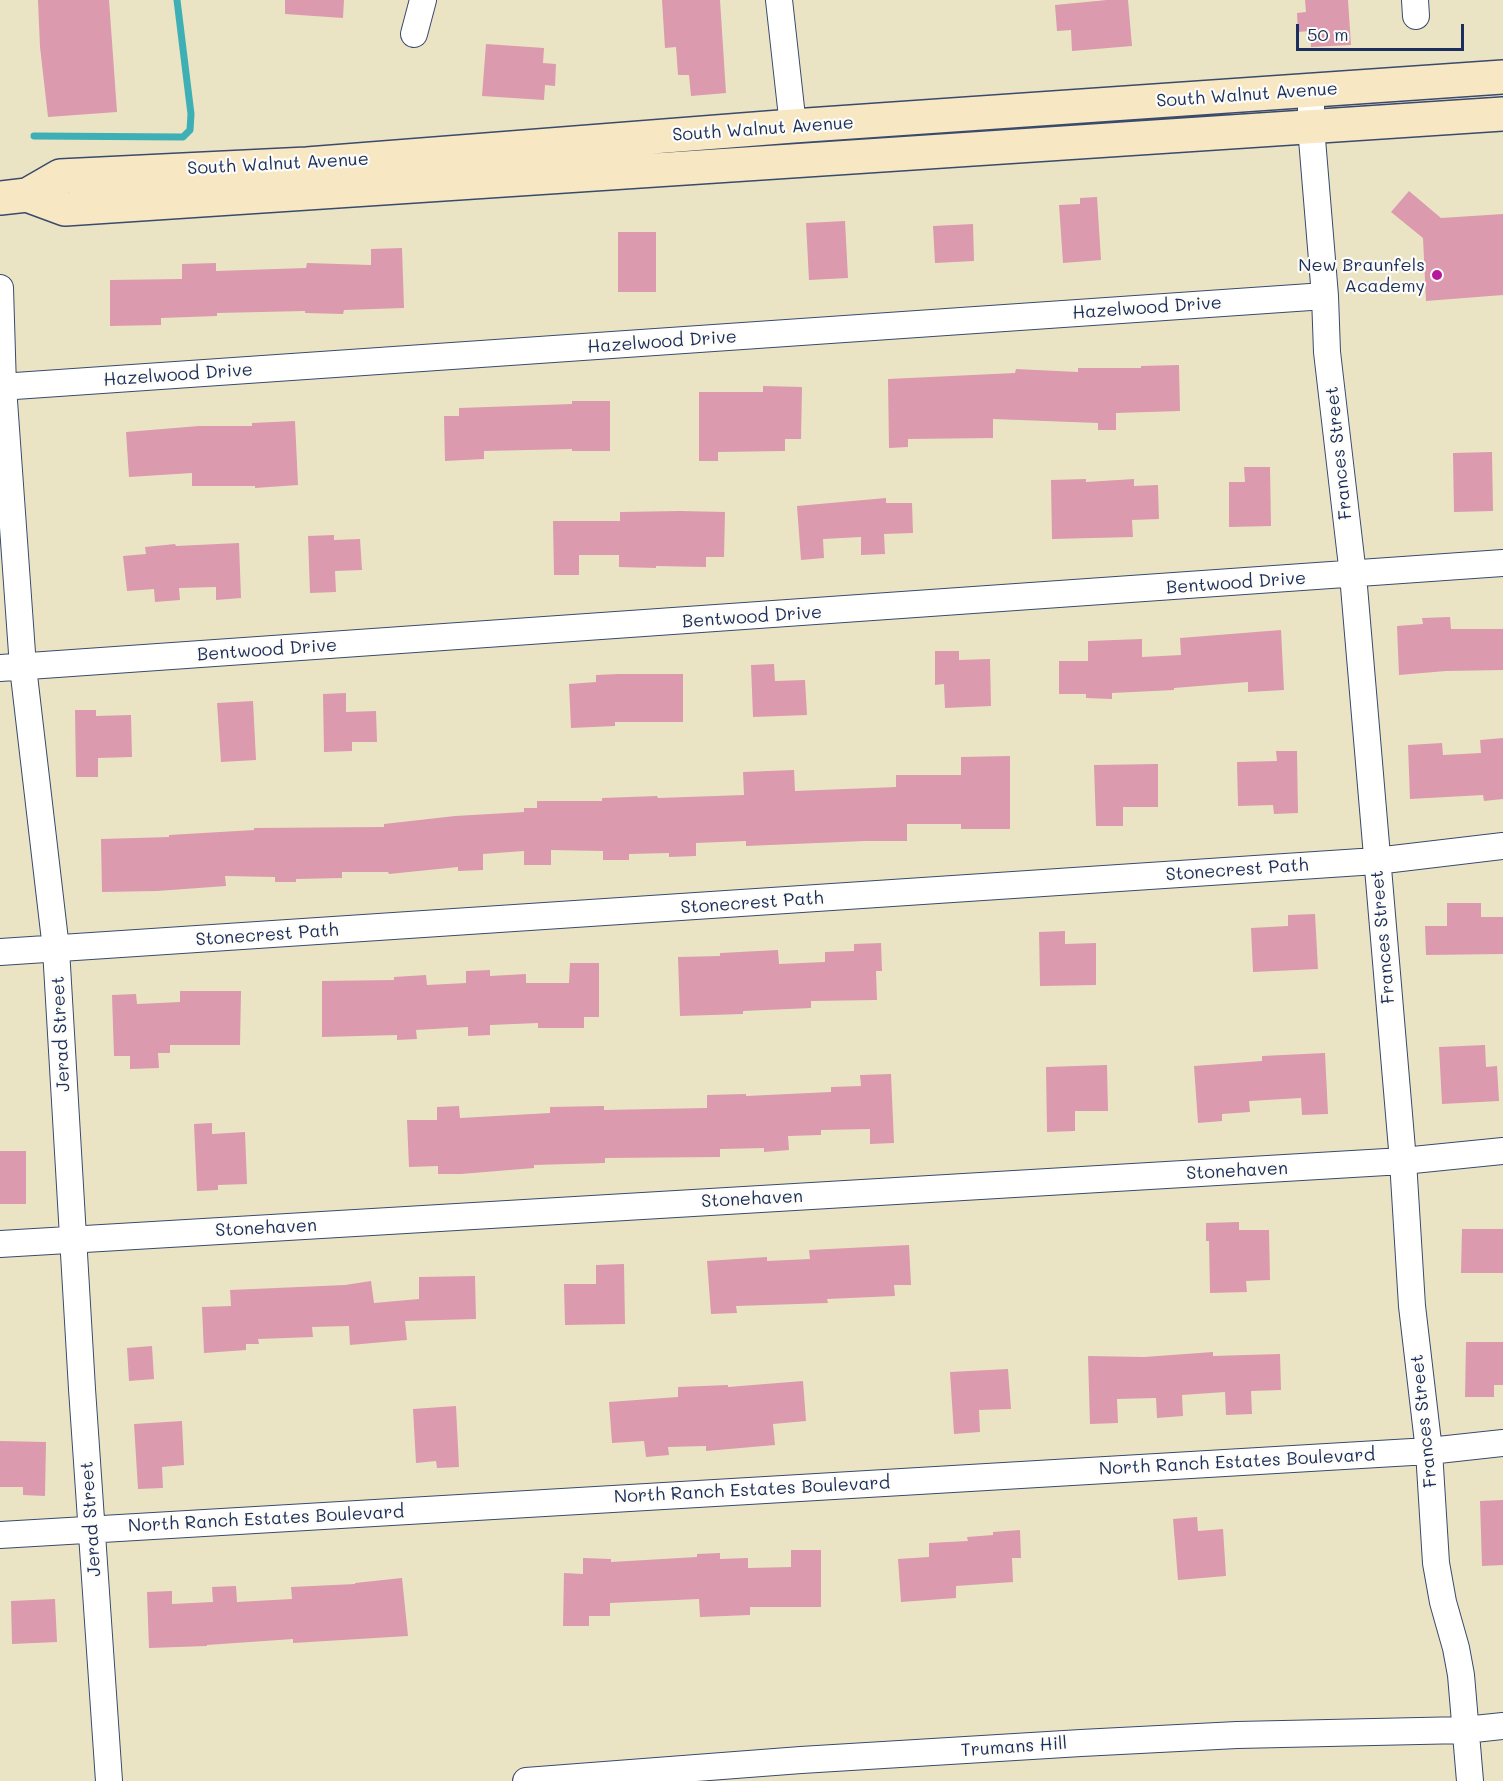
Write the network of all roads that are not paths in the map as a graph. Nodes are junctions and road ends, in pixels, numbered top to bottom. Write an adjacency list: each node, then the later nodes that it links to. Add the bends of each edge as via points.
1 (423, 0): 3 (street)
2 (780, 0): 7 (street)
3 (414, 34)
4 (1503, 77): 5 (street, South Walnut Avenue)
5 (1311, 90): 7 (street, South Walnut Avenue); 8 (street, Frances Street)
6 (1503, 114): 8 (street, South Walnut Avenue)
7 (794, 126): 9 (street, South Walnut Avenue, via 307,164 60,176)
8 (1311, 127): 9 (street, South Walnut Avenue, via 65,209); 11 (street, Frances Street)
9 (14, 197)
10 (0, 288): 12 (street, Jerad Street)
11 (1325, 296): 12 (street, Hazelwood Drive); 14 (street, Frances Street, via 1327,352)
12 (2, 387): 15 (street, Jerad Street)
13 (1503, 563): 14 (street, Bentwood Drive)
14 (1353, 575): 15 (street, Bentwood Drive); 17 (street, Frances Street)
15 (11, 667): 18 (street, Jerad Street)
16 (1503, 846): 17 (street, Stonecrest Path)
17 (1376, 861): 18 (street, Stonecrest Path); 21 (street, Frances Street)
18 (56, 949): 19 (street, Stonecrest Path); 22 (street, Jerad Street)
19 (0, 952)
20 (1503, 1151): 21 (street, Stonehaven)
21 (1403, 1161): 22 (street, Stonehaven); 25 (street, Frances Street, via 1412,1306)
22 (72, 1239): 23 (street, Stonehaven); 26 (street, Jerad Street)
23 (0, 1244)
24 (1503, 1443): 25 (street, North Ranch Estates Boulevard)
25 (1429, 1450): 26 (street, North Ranch Estates Boulevard); 29 (street, Frances Street, via 1436,1563 1459,1666)
26 (91, 1529): 27 (street, North Ranch Estates Boulevard); 30 (street, Jerad Street)
27 (0, 1535)
28 (1503, 1726): 29 (street, Trumans Hill)
29 (1466, 1730): 31 (street, Trumans Hill, via 1081,1743); 32 (street, Frances Street)
30 (109, 1781)
31 (526, 1781)
32 (1470, 1781)

